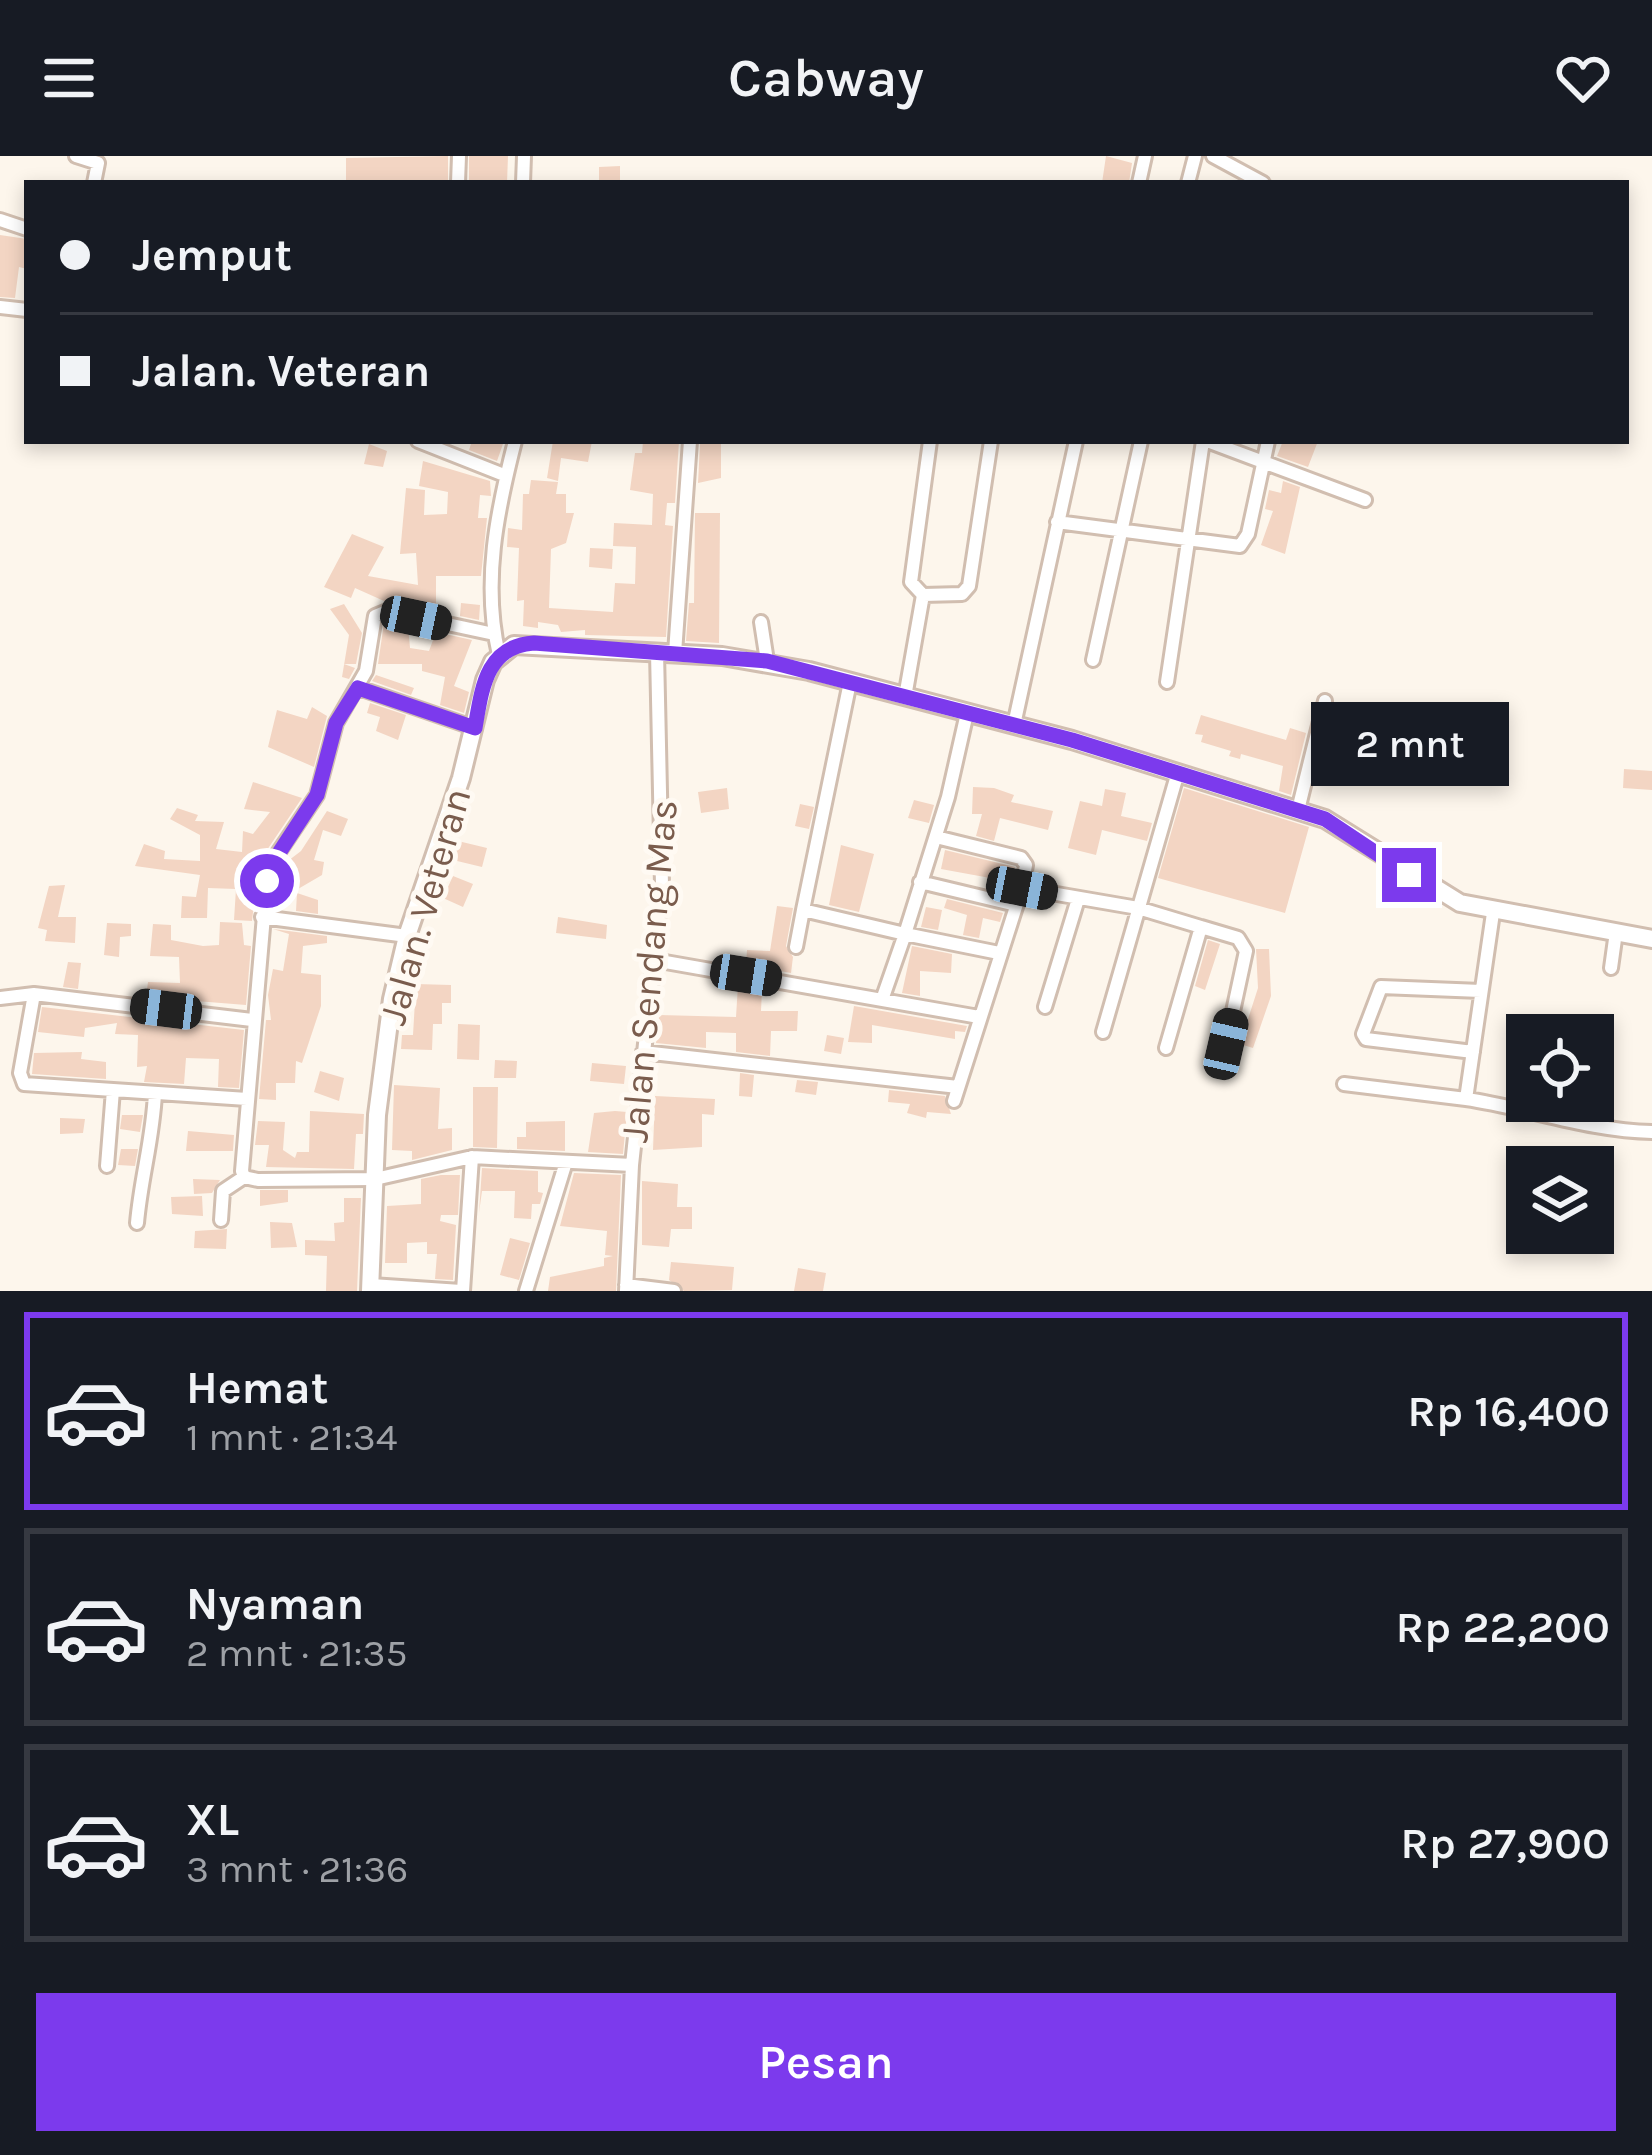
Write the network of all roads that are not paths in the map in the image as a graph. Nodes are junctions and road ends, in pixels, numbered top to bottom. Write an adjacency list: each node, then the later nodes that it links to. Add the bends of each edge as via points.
1 (76, 156): 3 (street, via 99,165)
2 (1213, 156): 4 (street)
3 (95, 180)
4 (1257, 180)
5 (426, 444): 16 (street)
6 (514, 444): 16 (street)
7 (690, 444): 24 (street, Jalan Sendang Mas)
8 (930, 444): 21 (street, via 911,582)
9 (991, 444): 21 (street, via 969,586 962,594)
10 (1075, 444): 18 (street)
11 (1140, 444): 19 (street)
12 (1204, 444): 20 (street)
13 (1213, 444): 15 (street)
14 (1267, 444): 15 (street)
15 (1260, 461): 17 (street); 20 (street, via 1246,542)
16 (504, 475): 23 (street)
17 (1365, 500)
18 (1057, 523): 19 (street); 34 (street)
19 (1120, 532): 20 (street); 26 (street)
20 (1186, 540): 29 (street)
21 (923, 595): 31 (street)
22 (761, 622): 27 (street)
23 (494, 634): 25 (street); 30 (street, via 382,611)
24 (666, 652): 25 (street, via 534,643); 27 (street); 54 (street, Jalan Sendang Mas)
25 (499, 656): 35 (street, Jalan. Veteran)
26 (1094, 660)
27 (767, 661): 28 (street)
28 (850, 682): 31 (street); 44 (street)
29 (1167, 682)
30 (358, 688): 35 (street); 46 (street, via 336,723 317,795 271,867)
31 (904, 697): 33 (street)
32 (1324, 701): 37 (street)
33 (967, 713): 34 (street); 38 (street)
34 (1014, 725): 36 (street)
35 (475, 728): 50 (street, Jalan. Veteran)
36 (1178, 772): 37 (street); 43 (street)
37 (1298, 810): 45 (street, via 1433,889)
38 (936, 837): 39 (street); 40 (street, via 1021,858)
39 (920, 882): 42 (street); 49 (street)
40 (1022, 888): 41 (street); 42 (street)
41 (1078, 899): 43 (street); 60 (street)
42 (1016, 905): 53 (street)
43 (1138, 908): 47 (street); 63 (street)
44 (803, 910): 49 (street); 52 (street)
45 (1493, 913): 48 (street); 56 (street)
46 (262, 917): 50 (street); 62 (street)
47 (1201, 926): 64 (street, via 1238,938 1246,951); 65 (street)
48 (1616, 932): 51 (street); 55 (street)
49 (905, 934): 53 (street); 58 (street)
50 (407, 936): 81 (street, Jalan. Veteran, via 382,1050)
51 (1652, 939)
52 (796, 947)
53 (999, 953): 61 (street)
54 (654, 960): 58 (street); 66 (street, Jalan Sendang Mas)
55 (1611, 968)
56 (1481, 991): 67 (street); 67 (street, via 1381,987 1363,1034)
57 (34, 994): 59 (street); 62 (street); 69 (street, via 22,1082)
58 (884, 997): 61 (street)
59 (0, 998)
60 (1045, 1007)
61 (979, 1017): 66 (street, via 956,1094)
62 (252, 1020): 71 (street)
63 (1103, 1032)
64 (1226, 1044)
65 (1166, 1048)
66 (643, 1052): 79 (street, Jalan Sendang Mas)
67 (1473, 1052): 72 (street)
68 (1345, 1084): 72 (street)
69 (113, 1090): 70 (street); 78 (street)
70 (155, 1093): 71 (street); 83 (street)
71 (247, 1099): 80 (street)
72 (1466, 1099): 74 (street)
73 (1591, 1122): 74 (street)
74 (1591, 1125): 75 (street)
75 (1652, 1132)
76 (472, 1157): 77 (street); 81 (street); 86 (street)
77 (566, 1162): 79 (street); 87 (street)
78 (107, 1166)
79 (632, 1166): 85 (street, Jalan Sendang Mas)
80 (244, 1177): 81 (street); 82 (street, via 223,1191)
81 (375, 1179): 84 (street, Jalan. Veteran)
82 (221, 1220)
83 (137, 1223)
84 (370, 1288): 86 (street)
85 (626, 1288): 88 (street)
86 (462, 1291)
87 (526, 1291)
88 (674, 1291)

